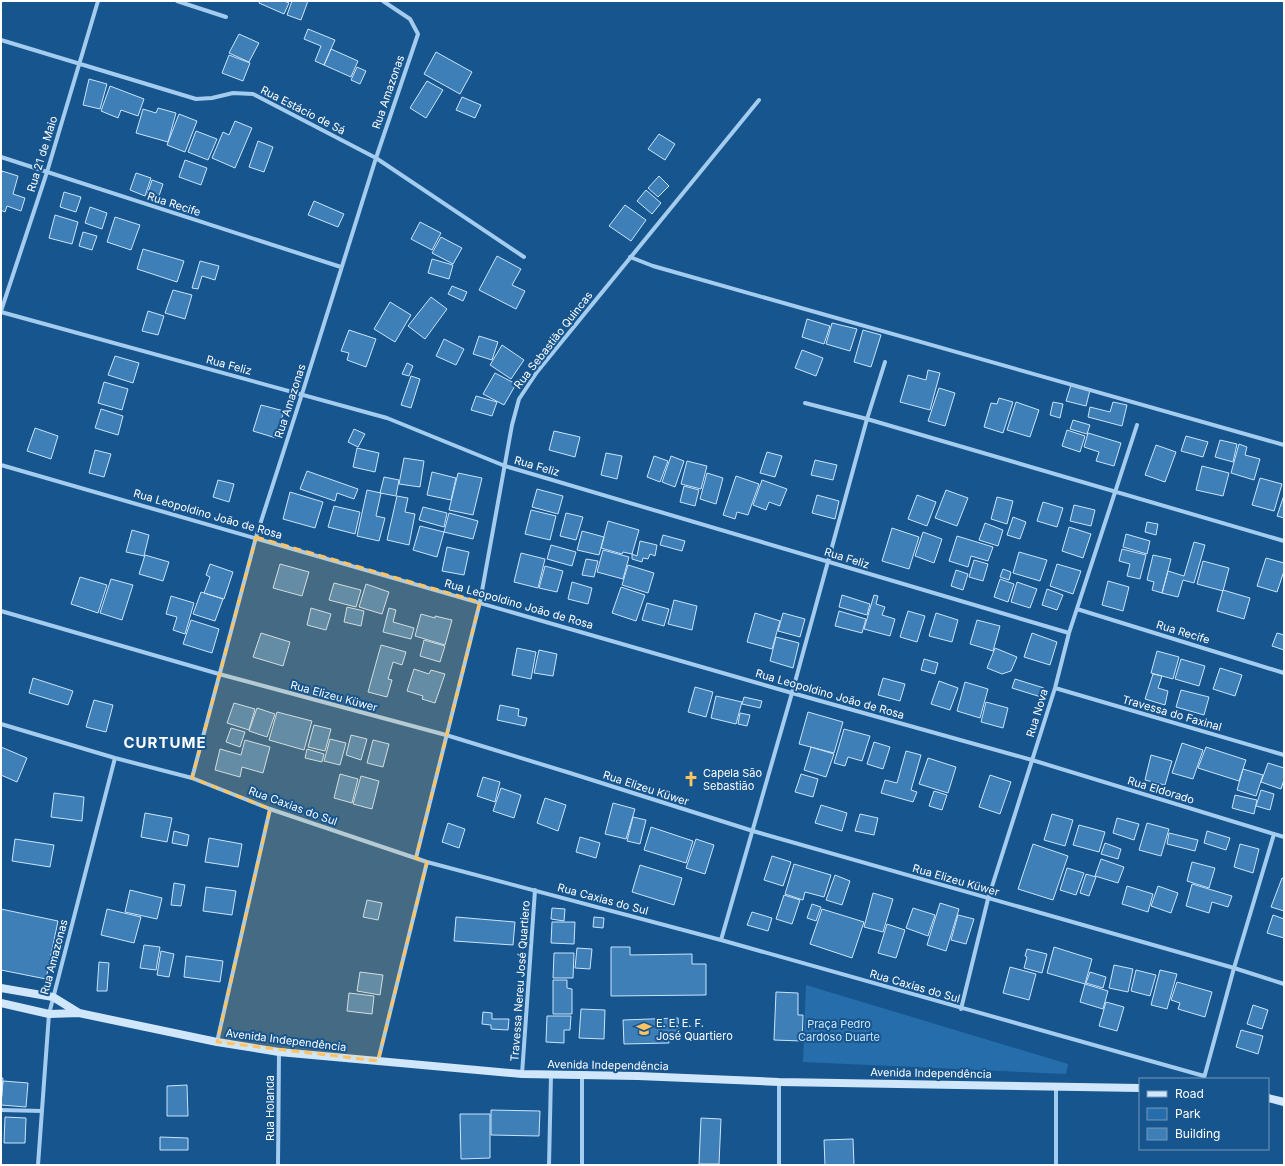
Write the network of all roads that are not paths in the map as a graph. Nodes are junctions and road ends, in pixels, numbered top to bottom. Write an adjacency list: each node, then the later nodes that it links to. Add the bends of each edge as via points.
1 (98, 1): 6 (street, Rua 21 de Maio)
2 (177, 1): 4 (street)
3 (383, 1): 9 (street, Rua Amazonas, via 410,19 418,34)
4 (226, 17)
5 (1, 40): 6 (street, Rua Estácio de Sá)
6 (79, 64): 9 (street, Rua Estácio de Sá, via 196,98 212,98 233,93 253,94); 10 (street, Rua 21 de Maio)
7 (759, 100): 12 (street, Rua Sebastião Quincas)
8 (1, 157): 10 (street, Rua Recife)
9 (376, 158): 11 (street, Rua Estácio de Sá); 13 (street, Rua Amazonas)
10 (47, 172): 13 (street, Rua Recife); 14 (street, Rua 21 de Maio)
11 (524, 257)
12 (630, 257): 20 (street, via 652,266); 22 (street, Rua Sebastião Quincas, via 537,372 519,399)
13 (341, 267): 16 (street, Rua Amazonas)
14 (1, 312): 16 (street, Rua Feliz)
15 (885, 362): 18 (street)
16 (302, 394): 22 (street, Rua Feliz, via 387,418); 24 (street, Rua Amazonas)
17 (805, 403): 18 (street)
18 (867, 419): 23 (street); 26 (street)
19 (1136, 425): 23 (street, Rua Nova)
20 (1284, 445)
21 (1, 465): 24 (street, Rua Leopoldino João de Rosa)
22 (505, 466): 26 (street, Rua Feliz); 27 (street, Rua Sebastião Quincas)
23 (1115, 491): 25 (street); 28 (street, Rua Nova)
24 (256, 537): 27 (street, Rua Leopoldino João de Rosa); 32 (street, Rua Amazonas)
25 (1284, 541)
26 (828, 561): 30 (street, Rua Feliz); 34 (street)
27 (480, 602): 34 (street, Rua Leopoldino João de Rosa); 36 (street, Rua Sebastião Quincas)
28 (1077, 609): 30 (street, Rua Nova); 31 (street, Rua Recife)
29 (1, 611): 32 (street, Rua Elizeu Küwer)
30 (1069, 633): 33 (street, Rua Nova)
31 (1284, 673)
32 (219, 674): 36 (street, Rua Elizeu Küwer); 40 (street, Rua Amazonas)
33 (1055, 688): 37 (street, Travessa do Faxinal); 39 (street, Rua Nova)
34 (792, 693): 39 (street, Rua Leopoldino João de Rosa); 42 (street)
35 (1, 724): 38 (street, Rua Caxias do Sul)
36 (446, 735): 42 (street, Rua Elizeu Küwer); 45 (street, Rua Sebastião Quincas)
37 (1284, 755)
38 (115, 758): 40 (street, Rua Caxias do Sul); 53 (street, Rua Amazonas)
39 (1032, 760): 43 (street, Rua Eldorado); 48 (street, Rua Nova)
40 (192, 778): 41 (street, Rua Caxias do Sul)
41 (270, 809): 45 (street, Rua Caxias do Sul); 58 (street)
42 (753, 831): 48 (street, Rua Elizeu Küwer); 49 (street)
43 (1274, 834): 44 (street, Rua Eldorado); 50 (street)
44 (1284, 837)
45 (416, 858): 46 (street, Rua Caxias do Sul)
46 (427, 862): 47 (street, Rua Caxias do Sul); 60 (street)
47 (535, 890): 49 (street, Rua Caxias do Sul); 61 (street, Travessa Nereu José Quartiero)
48 (988, 898): 50 (street, Rua Elizeu Küwer); 55 (street, Rua Nova)
49 (721, 940): 55 (street, Rua Caxias do Sul)
50 (1234, 968): 51 (street, Rua Elizeu Küwer); 64 (street)
51 (1284, 984)
52 (1, 988): 53 (street, Avenida Independência)
53 (53, 997): 56 (street, Avenida Independência); 57 (street, Rua Amazonas)
54 (1, 1002): 57 (street, Avenida Independência)
55 (961, 1009): 64 (street, Rua Caxias do Sul)
56 (79, 1013): 57 (street, Avenida Independência); 58 (street, Avenida Independência)
57 (49, 1014): 71 (street, Rua Amazonas)
58 (217, 1042): 59 (street, Avenida Independência)
59 (279, 1052): 60 (street, Avenida Independência); 73 (street, Rua Holanda)
60 (378, 1061): 61 (street, Avenida Independência)
61 (522, 1074): 62 (street, Avenida Independência)
62 (551, 1075): 63 (street, Avenida Independência); 74 (street)
63 (582, 1075): 65 (street, Avenida Independência); 75 (street)
64 (1204, 1078)
65 (779, 1082): 66 (street, Avenida Independência); 76 (street)
66 (1056, 1087): 67 (street, Avenida Independência); 77 (street)
67 (1139, 1088)
68 (1269, 1098): 69 (street)
69 (1284, 1102)
70 (1, 1110): 71 (street)
71 (42, 1111): 72 (street, Rua Amazonas)
72 (38, 1165)
73 (278, 1165)
74 (549, 1165)
75 (582, 1165)
76 (779, 1165)
77 (1056, 1165)

